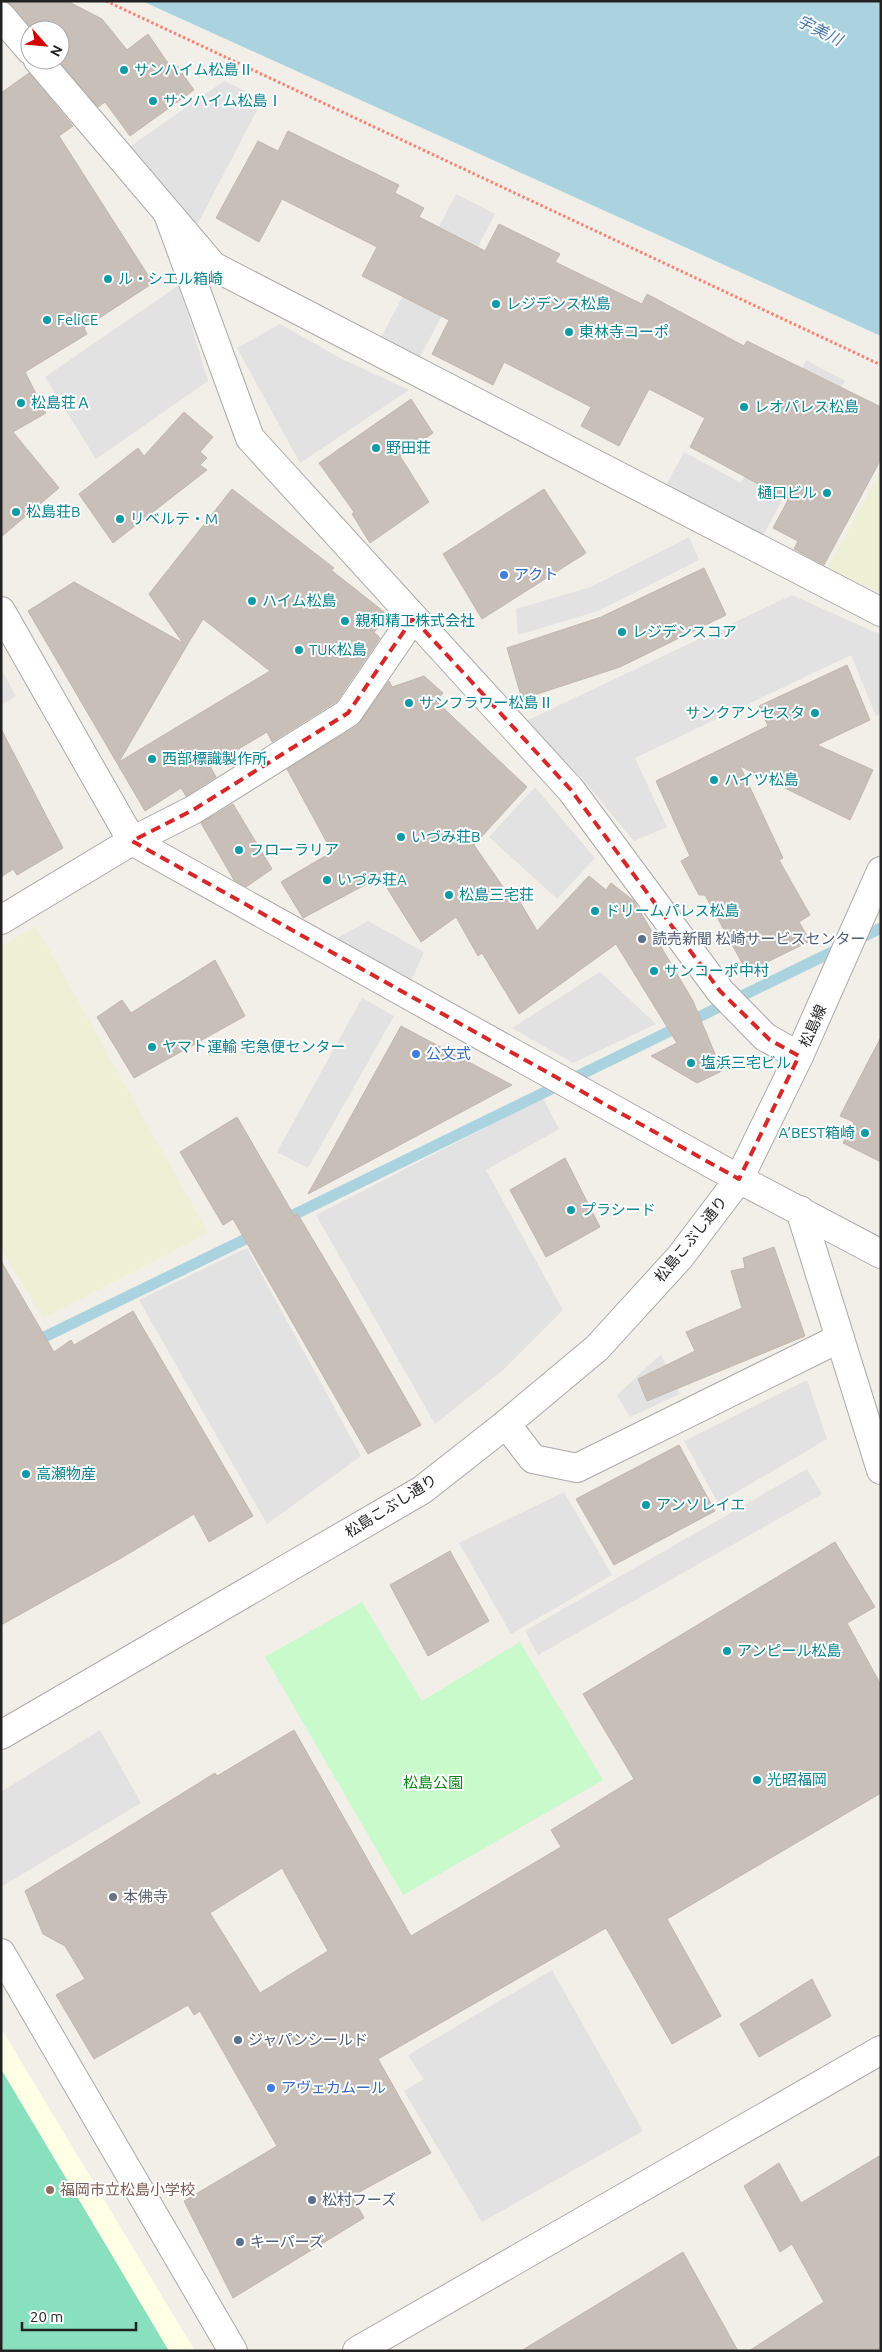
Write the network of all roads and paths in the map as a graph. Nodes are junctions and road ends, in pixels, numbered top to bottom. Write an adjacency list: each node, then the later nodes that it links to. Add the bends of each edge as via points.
1 (106, 1): 6 (path)
2 (1, 16): 3 (street)
3 (20, 38)
4 (46, 70): 5 (street)
5 (168, 214): 8 (street, via 213,266); 9 (street, via 250,438)
6 (881, 365)
7 (1, 611): 10 (street)
8 (881, 612)
9 (413, 618): 10 (street, via 348,713 193,810); 13 (street, via 571,790 720,991 765,1038)
10 (132, 841): 12 (street); 14 (street)
11 (878, 882): 13 (street, 松島線)
12 (1, 920)
13 (799, 1056): 14 (street, 松島線)
14 (739, 1178): 15 (street); 18 (street, 松島こぶし通り, via 680,1257 597,1348)
15 (800, 1210): 16 (street); 17 (street)
16 (881, 1254)
17 (840, 1338): 18 (street, via 577,1468 533,1459); 19 (street)
18 (506, 1424): 20 (street, 松島こぶし通り, via 422,1490)
19 (881, 1470)
20 (1, 1734)
21 (1, 1953): 23 (street)
22 (881, 2050): 24 (street)
23 (233, 2351)
24 (357, 2351)

